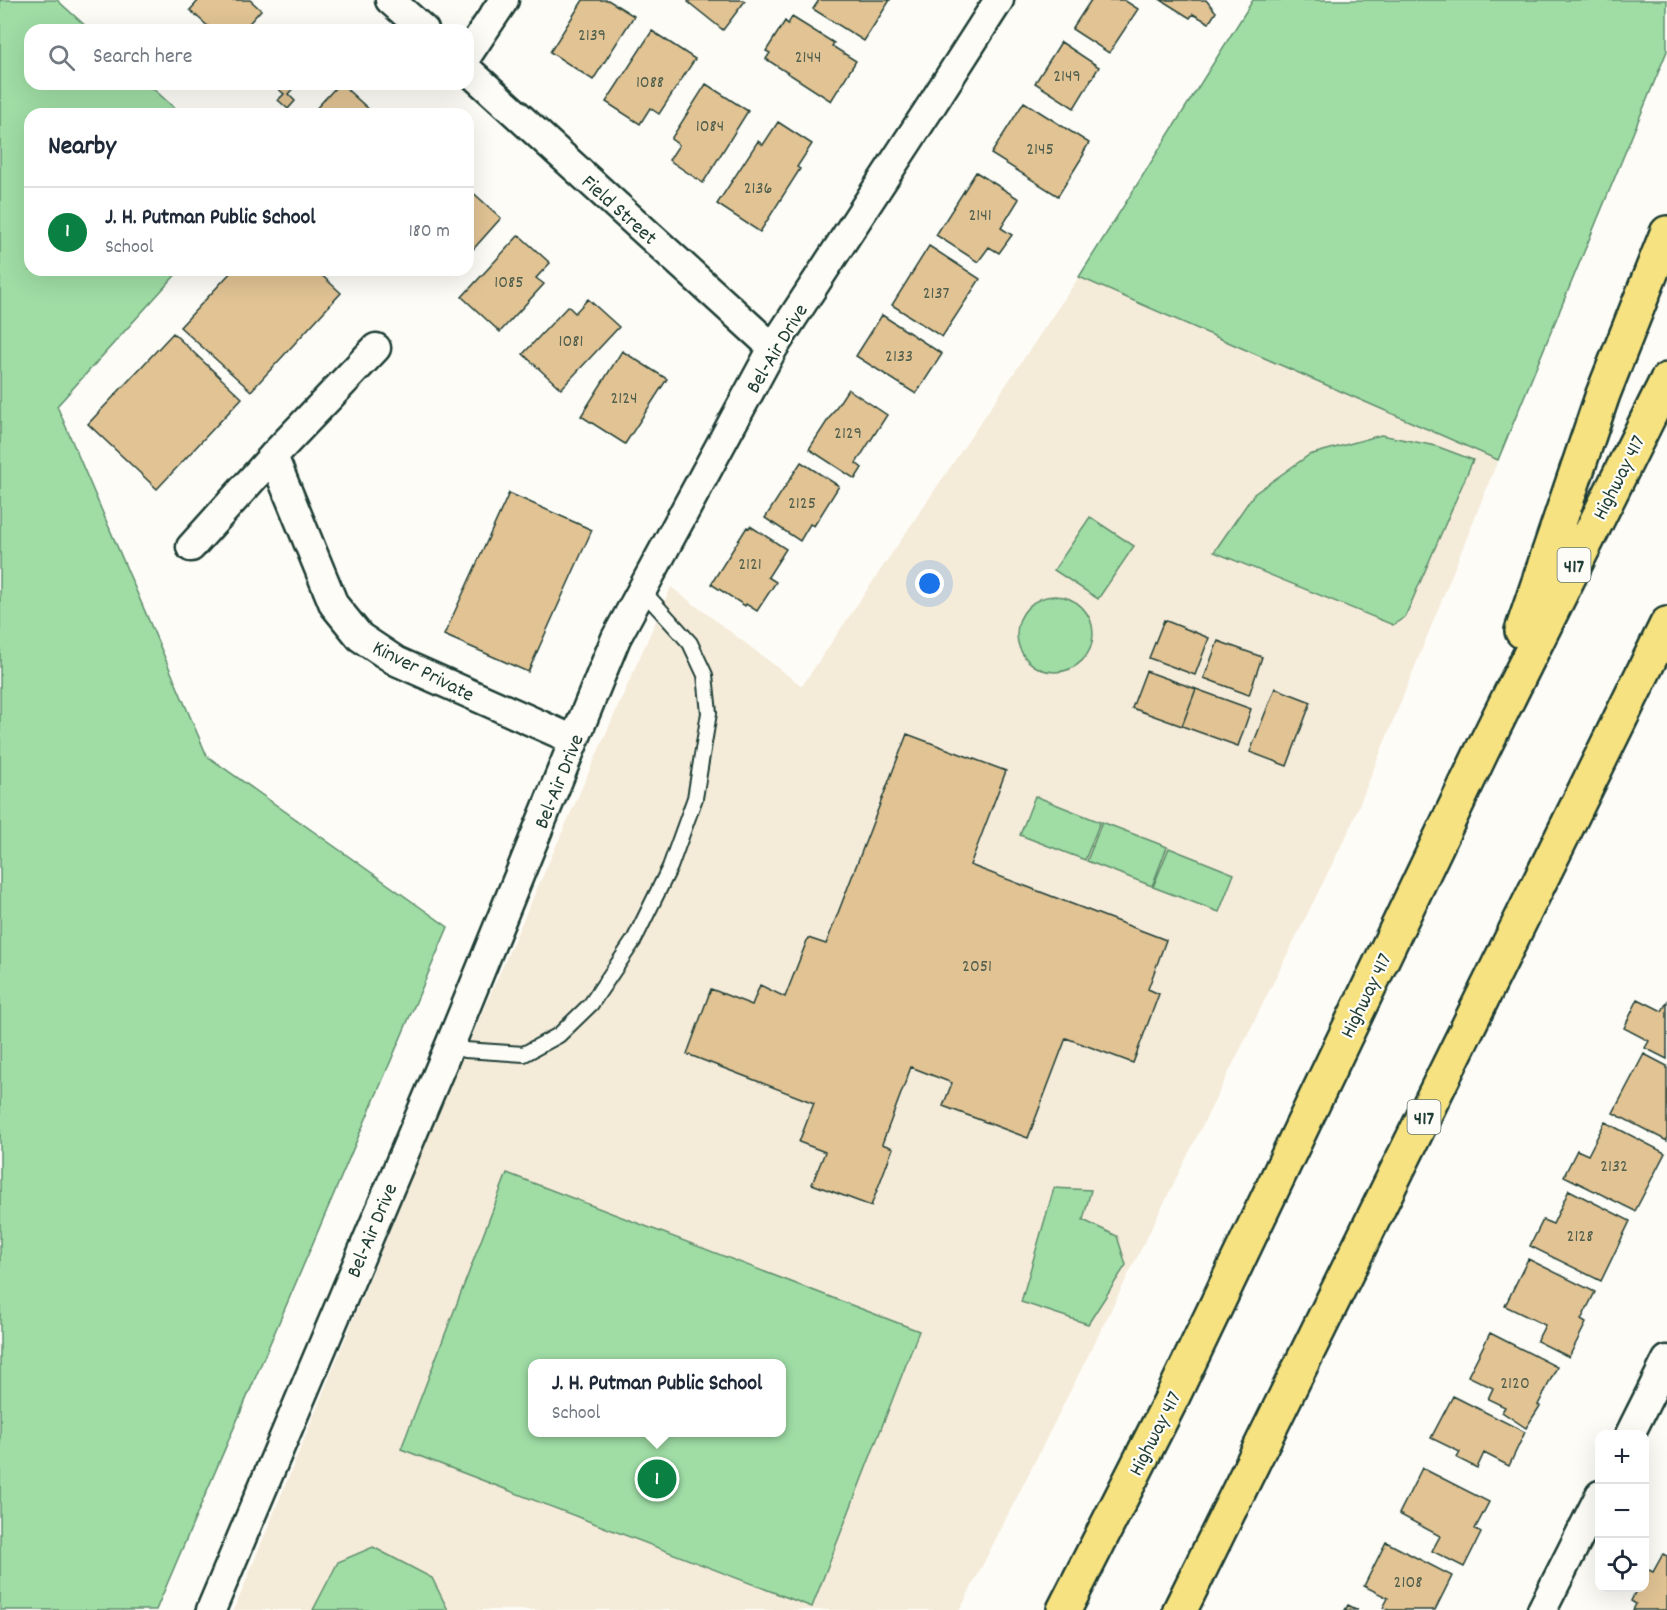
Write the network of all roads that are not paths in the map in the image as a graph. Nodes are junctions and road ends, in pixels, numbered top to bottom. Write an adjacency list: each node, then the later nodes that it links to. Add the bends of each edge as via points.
1 (390, 0): 4 (street)
2 (504, 0): 5 (street)
3 (999, 0): 9 (street, Bel-Air Drive)
4 (417, 24)
5 (474, 45)
6 (474, 75): 9 (street, Field Street)
7 (1667, 233): 16 (highway, via 1603,394)
8 (376, 348): 11 (street)
9 (772, 348): 13 (street, Bel-Air Drive)
10 (1667, 380): 16 (highway, Highway 417 / 417)
11 (273, 456): 12 (street); 15 (street, Kinver Private, via 334,605 360,637 396,661)
12 (191, 547)
13 (642, 590): 15 (street, Bel-Air Drive, via 616,638); 17 (lane, via 690,643 705,675 709,713 695,798 670,867 634,940 591,1004 559,1035 524,1054 465,1050)
14 (1667, 624): 23 (highway, 417)
15 (574, 740): 17 (street, Bel-Air Drive)
16 (1482, 751): 22 (highway, Highway 417 / 417, via 1171,1400)
17 (450, 1045): 21 (street, Bel-Air Drive)
18 (1667, 1360): 19 (street)
19 (1632, 1430)
20 (1595, 1503): 24 (street)
21 (211, 1610)
22 (1064, 1610)
23 (1180, 1610)
24 (1542, 1610)

